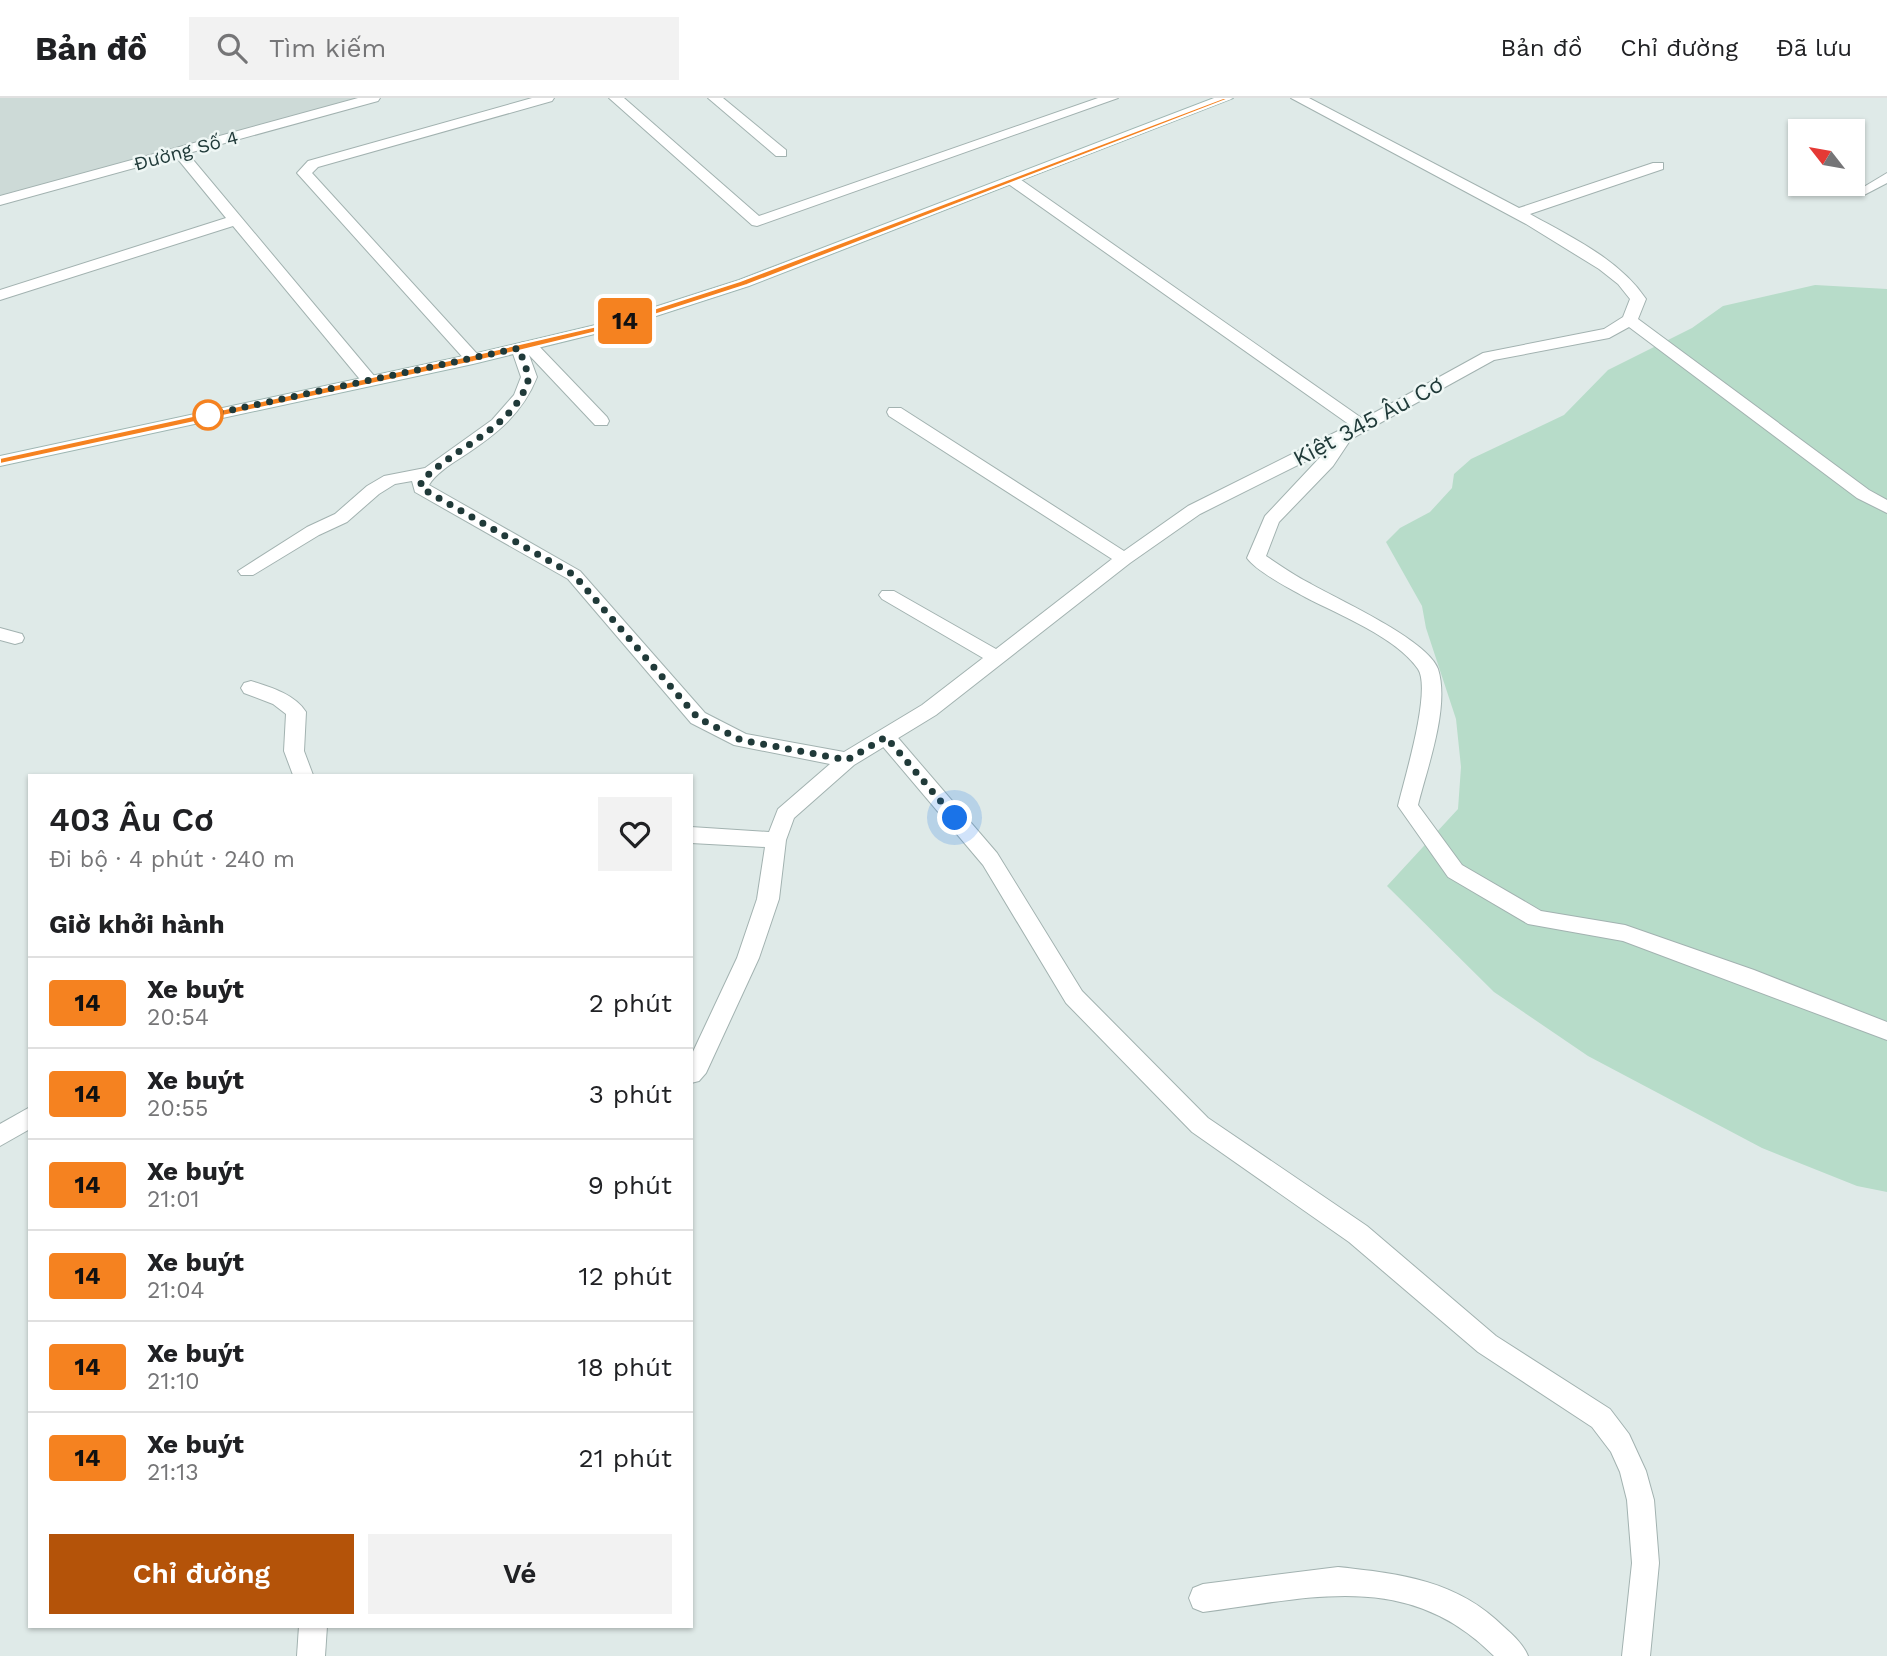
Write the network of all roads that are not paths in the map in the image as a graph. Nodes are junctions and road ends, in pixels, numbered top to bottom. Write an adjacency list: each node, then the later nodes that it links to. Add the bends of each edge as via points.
1 (373, 98): 8 (street, Đường Số 4)
2 (547, 98): 20 (street, via 313,164 304,173)
3 (616, 98): 5 (street, via 757,222)
4 (715, 98): 9 (street)
5 (1111, 98)
6 (1226, 98): 12 (street)
7 (1298, 98): 15 (street)
8 (179, 152): 14 (street, Đường Số 4); 16 (street)
9 (781, 153)
10 (1657, 166): 15 (street)
11 (1887, 177): 13 (street)
12 (1013, 180): 19 (street, via 744,283 613,325); 24 (street)
13 (1866, 190)
14 (0, 201)
15 (1518, 213): 18 (street, via 1629,284 1638,299)
16 (236, 220): 17 (street); 21 (street)
17 (0, 295)
18 (1630, 320): 24 (street, Kiệt 345 Âu Cơ, via 1609,333 1489,356); 27 (street)
19 (524, 346): 20 (street); 23 (street); 26 (street, via 529,377 520,400 490,429)
20 (473, 359): 21 (street)
21 (369, 380): 25 (street)
22 (895, 412): 28 (street)
23 (601, 421)
24 (1354, 430): 28 (street, Kiệt 345 Âu Cơ, via 1194,510); 38 (street, via 1271,520 1256,558 1395,637 1428,668 1432,692 1408,806 1455,871 1536,918 1625,933)
25 (0, 461)
26 (430, 472): 29 (street, via 390,480 341,518); 34 (street, via 421,488 574,575 698,718 741,740)
27 (1887, 508)
28 (1124, 559): 31 (street, Kiệt 345 Âu Cơ)
29 (247, 571)
30 (888, 595): 31 (street)
31 (997, 658): 33 (street, Kiệt 345 Âu Cơ)
32 (251, 688): 35 (street, via 280,699 296,712 294,751)
33 (886, 737): 34 (street, Kiệt 345 Âu Cơ); 46 (street, via 990,859 1074,997 1200,1125 1358,1234 1486,1344 1601,1418 1614,1432 1633,1469 1645,1525 1644,1594)
34 (847, 760): 37 (street, Kiệt 345 Âu Cơ, via 785,814)
35 (303, 774)
36 (693, 835): 37 (street)
37 (776, 841): 39 (street, via 768,899 748,958)
38 (1887, 1031)
39 (693, 1072)
40 (28, 1118): 41 (street)
41 (0, 1136)
42 (1203, 1598): 45 (street, via 1338,1581 1405,1588 1460,1610 1485,1626)
43 (313, 1628): 44 (street)
44 (311, 1656)
45 (1514, 1656)
46 (1636, 1656)

